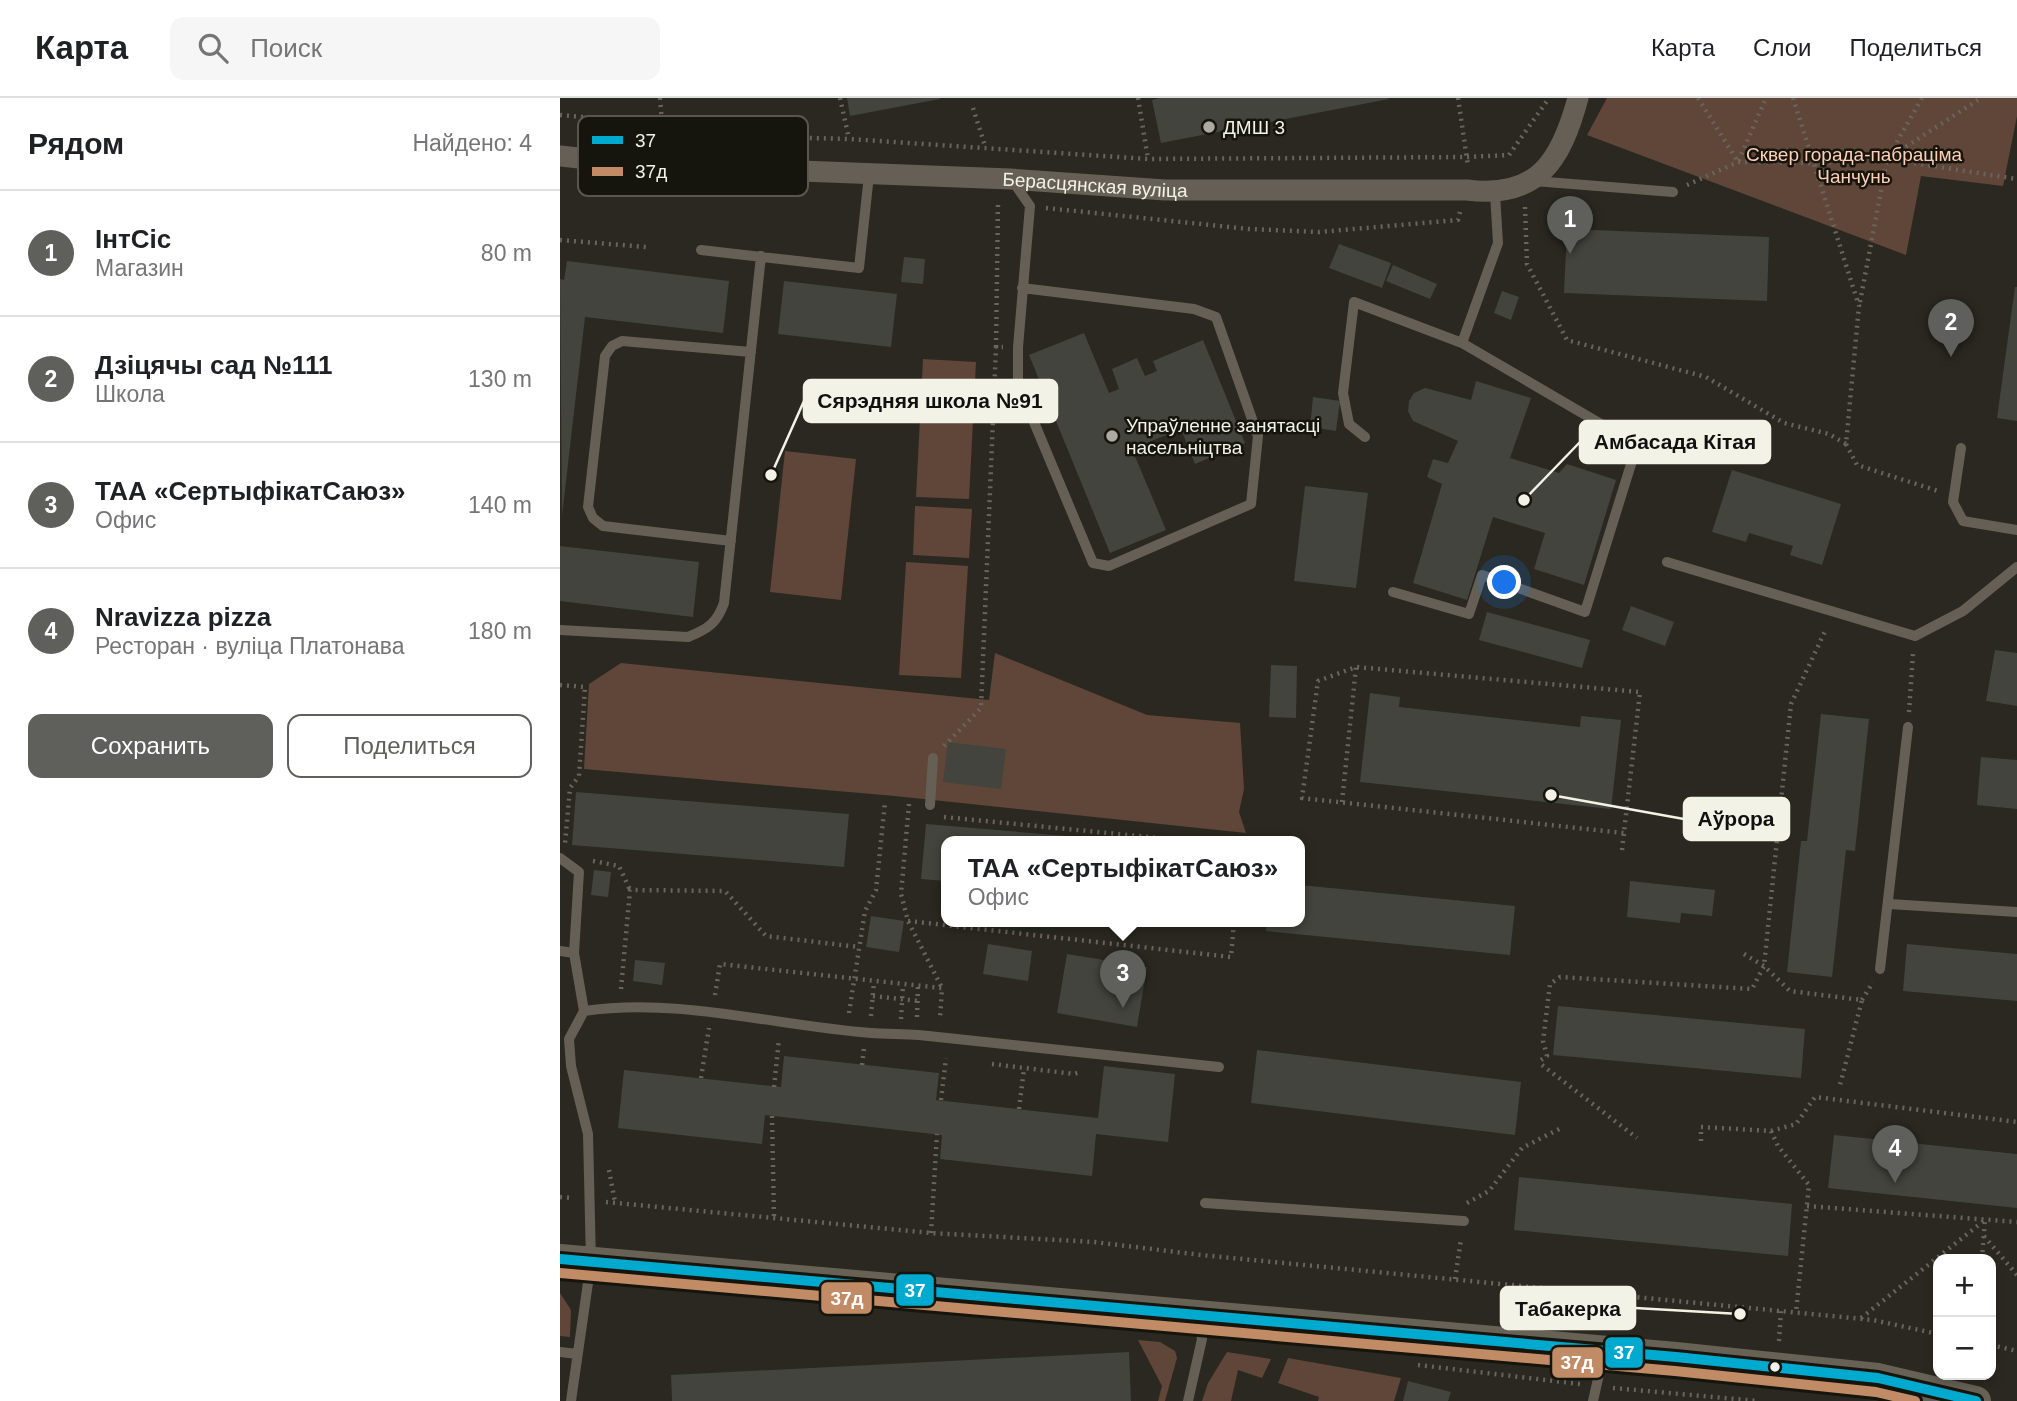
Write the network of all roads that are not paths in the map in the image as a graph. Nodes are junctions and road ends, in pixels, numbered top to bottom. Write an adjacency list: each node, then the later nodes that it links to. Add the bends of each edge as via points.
1 (1578, 98): 7 (street, via 1553,160)
2 (560, 156): 3 (street, Берасцянская вуліца)
3 (578, 158)
4 (808, 172): 5 (street, Берасцянская вуліца)
5 (869, 175): 6 (street, Берасцянская вуліца); 11 (lane, via 859,268)
6 (1010, 179): 9 (street, Берасцянская вуліца, via 1165,190 1467,190); 12 (lane, via 1030,206)
7 (1529, 182): 8 (lane); 9 (street, Берасцянская вуліца)
8 (1673, 192)
9 (1495, 194): 13 (lane, via 1498,243)
10 (701, 250): 11 (lane)
11 (761, 256): 14 (lane)
12 (1022, 288): 12 (lane, via 1194,309 1216,317 1258,436 1251,504 1109,566 1093,563 1018,384)
13 (1462, 342): 15 (lane, via 1354,302 1343,393 1349,424); 21 (lane, via 1637,445 1585,612 1482,575 1469,614)
14 (751, 352): 18 (lane); 18 (lane, via 622,341 612,346 605,356 588,507 603,526)
15 (1365, 437)
16 (1961, 448): 17 (lane, via 1953,502 1962,520)
17 (2017, 530)
18 (731, 541): 22 (lane, via 724,603 718,621 707,630 688,637)
19 (1667, 562): 20 (lane, via 1915,636 1963,611)
20 (2017, 567)
21 (1393, 592)
22 (560, 630)
23 (1908, 727): 27 (lane)
24 (933, 758): 25 (lane)
25 (930, 805)
26 (560, 858): 30 (lane, via 579,872)
27 (1889, 904): 28 (lane); 31 (lane)
28 (2017, 912)
29 (560, 951): 30 (lane)
30 (574, 953): 32 (lane)
31 (1880, 969)
32 (584, 1012): 33 (lane, via 569,1039); 34 (lane, via 620,1006)
33 (566, 1065): 38 (lane, via 588,1134)
34 (1219, 1068)
35 (1205, 1203): 36 (lane)
36 (1464, 1221)
37 (560, 1259): 38 (main road)
38 (591, 1262): 39 (main road); 42 (lane)
39 (1197, 1314): 40 (main road); 44 (lane, via 1202,1339)
40 (1605, 1349): 45 (lane); 46 (main road, via 1878,1378)
41 (560, 1352): 42 (lane)
42 (578, 1354): 43 (lane)
43 (571, 1401)
44 (1188, 1401)
45 (1593, 1401)
46 (1976, 1401)

